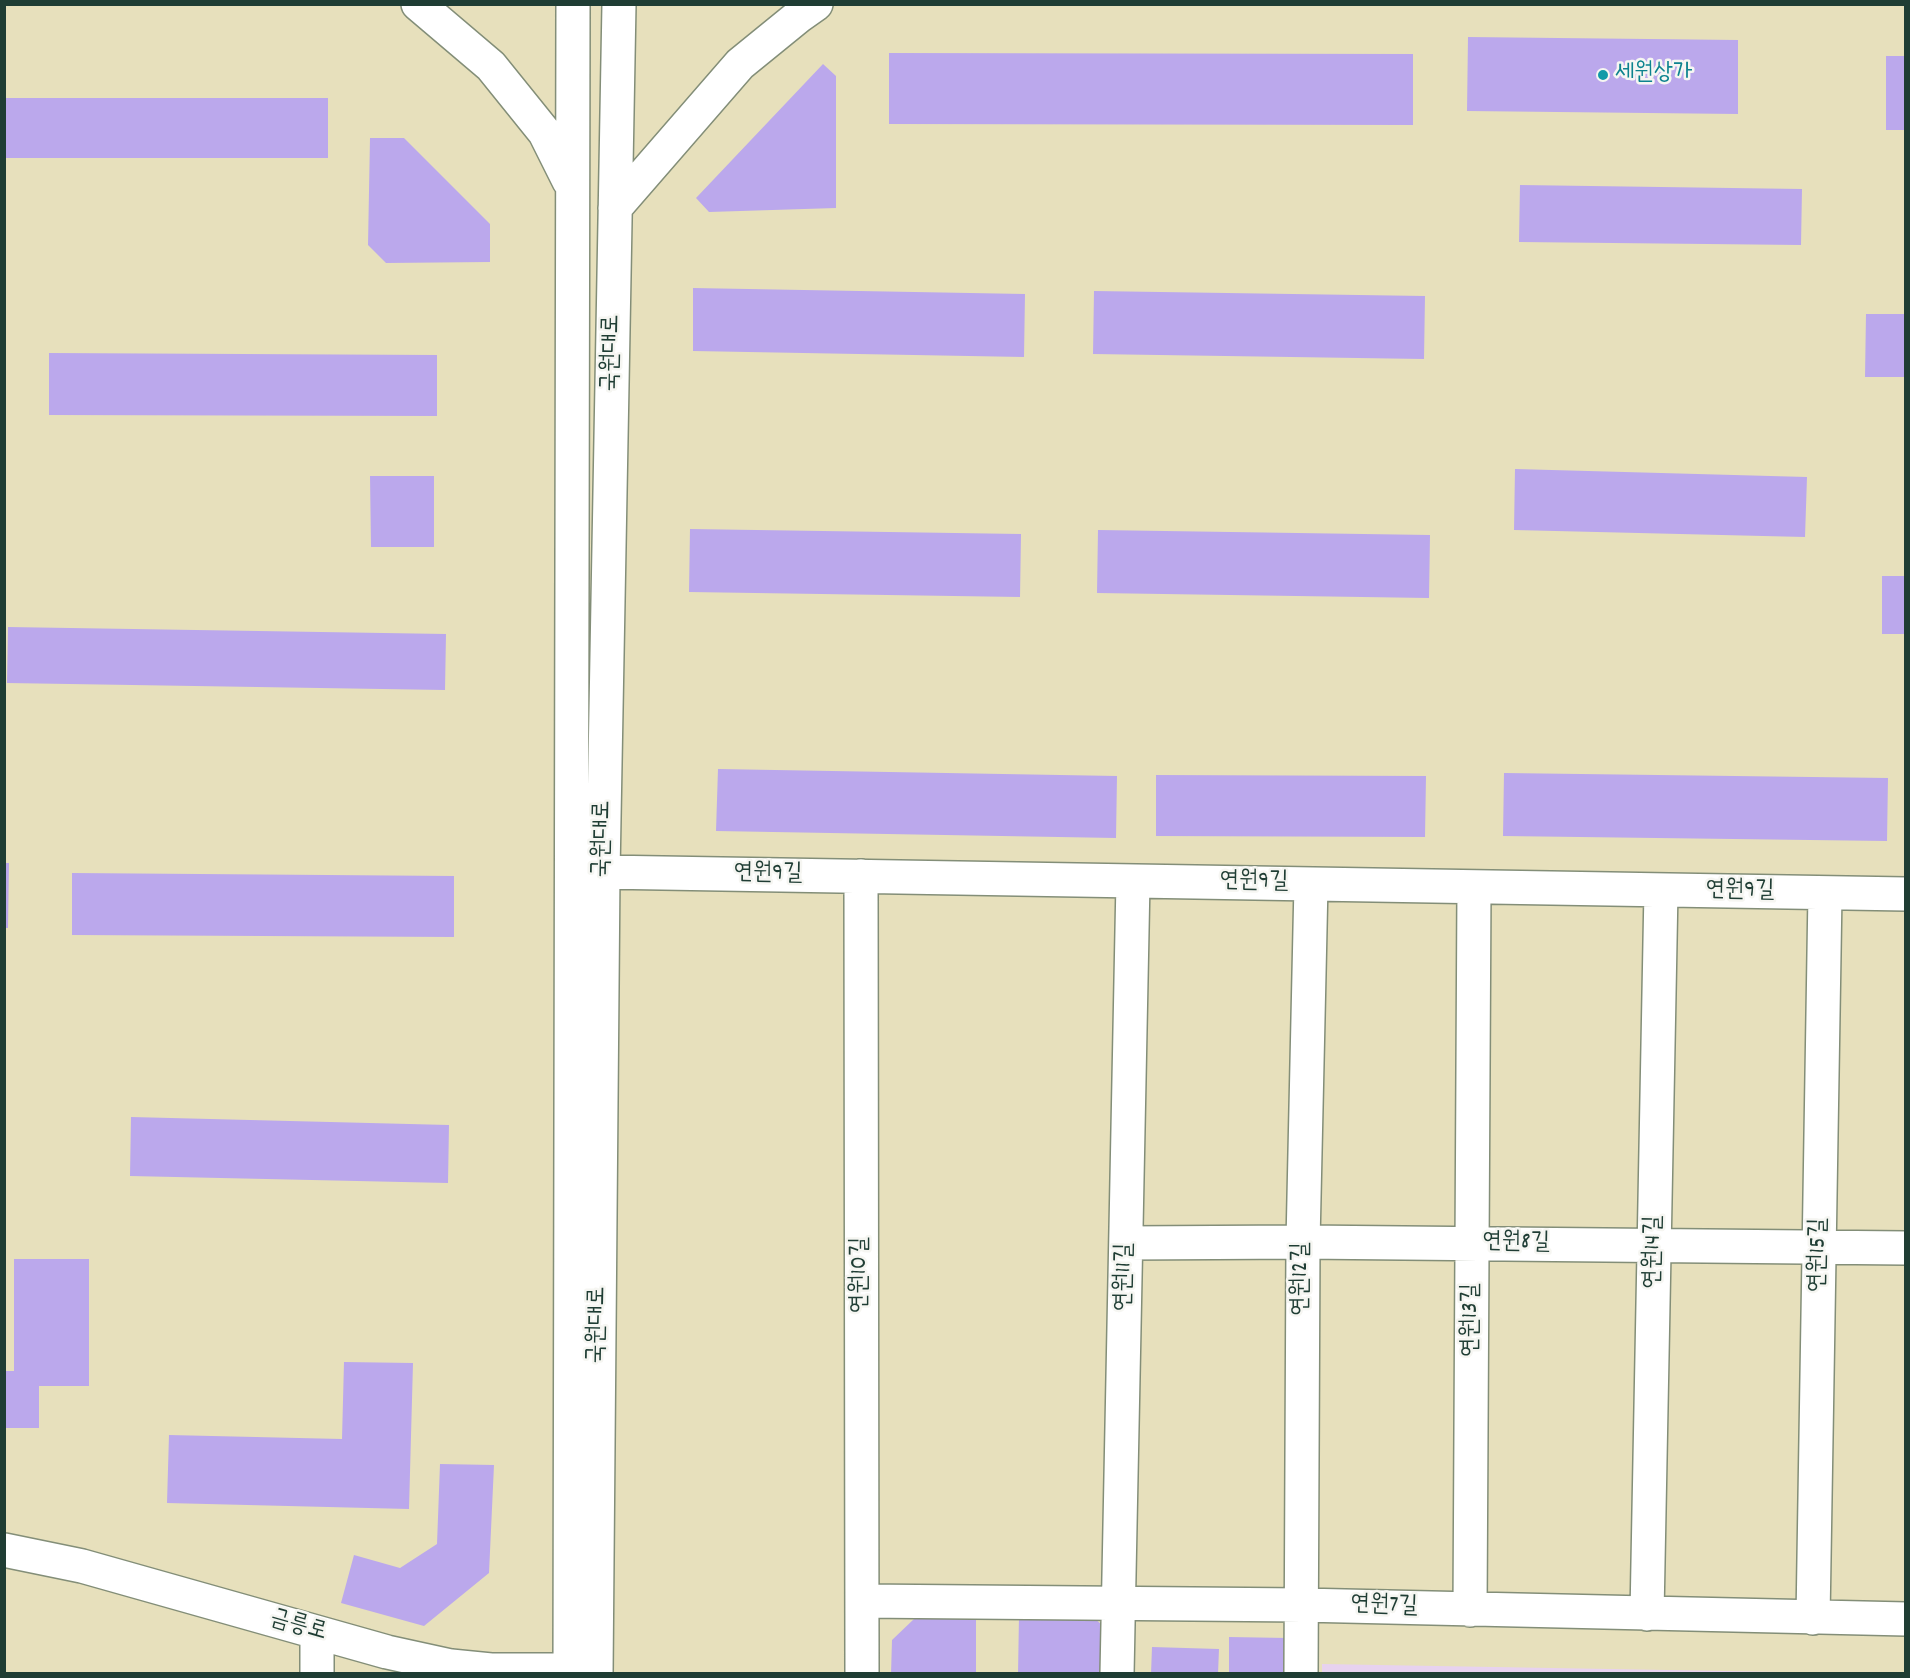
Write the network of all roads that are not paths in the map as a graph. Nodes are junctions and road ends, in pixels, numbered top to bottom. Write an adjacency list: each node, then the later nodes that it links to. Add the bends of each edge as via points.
1 (418, 4): 5 (street, via 491,66 545,134)
2 (573, 4): 5 (street, 국원대로)
3 (619, 4): 6 (street, 국원대로)
4 (816, 4): 6 (street, via 740,64)
5 (572, 187): 30 (street, 국원대로)
6 (615, 208): 7 (street, 국원대로)
7 (603, 872): 8 (street, 연원9길); 30 (street, 국원대로)
8 (861, 876): 9 (street, 연원9길); 22 (street, 연원10길)
9 (1133, 881): 10 (street, 연원9길); 16 (street, 연원11길)
10 (1311, 884): 11 (street, 연원9길); 15 (street, 연원12길)
11 (1474, 887): 12 (street, 연원9길); 17 (street, 연원13길)
12 (1661, 891): 13 (street, 연원9길); 18 (street, 연원14길)
13 (1825, 893): 14 (street, 연원9길); 19 (street, 연원15길)
14 (1905, 894)
15 (1303, 1242): 16 (street, 연원8길); 17 (street, 연원8길); 24 (street, 연원12길)
16 (1127, 1243): 23 (street, 연원11길)
17 (1473, 1244): 18 (street, 연원8길); 25 (street, 연원13길)
18 (1655, 1246): 19 (street, 연원8길); 26 (street, 연원14길)
19 (1820, 1247): 20 (street, 연원8길); 27 (street, 연원15길)
20 (1905, 1248)
21 (4, 1550): 29 (street, 금릉로, via 82,1566)
22 (862, 1601): 23 (street, 연원7길); 32 (street, 연원10길)
23 (1119, 1604): 24 (street, 연원7길); 33 (street, 연원11길)
24 (1302, 1605): 25 (street, 연원7길); 34 (street, 연원12길)
25 (1470, 1610): 26 (street, 연원7길)
26 (1647, 1614): 27 (street, 연원7길)
27 (1814, 1618): 28 (street, 연원7길)
28 (1905, 1619)
29 (317, 1633): 30 (street, 금릉로, via 451,1666); 31 (street)
30 (583, 1672)
31 (317, 1674)
32 (862, 1674)
33 (1117, 1674)
34 (1301, 1674)

